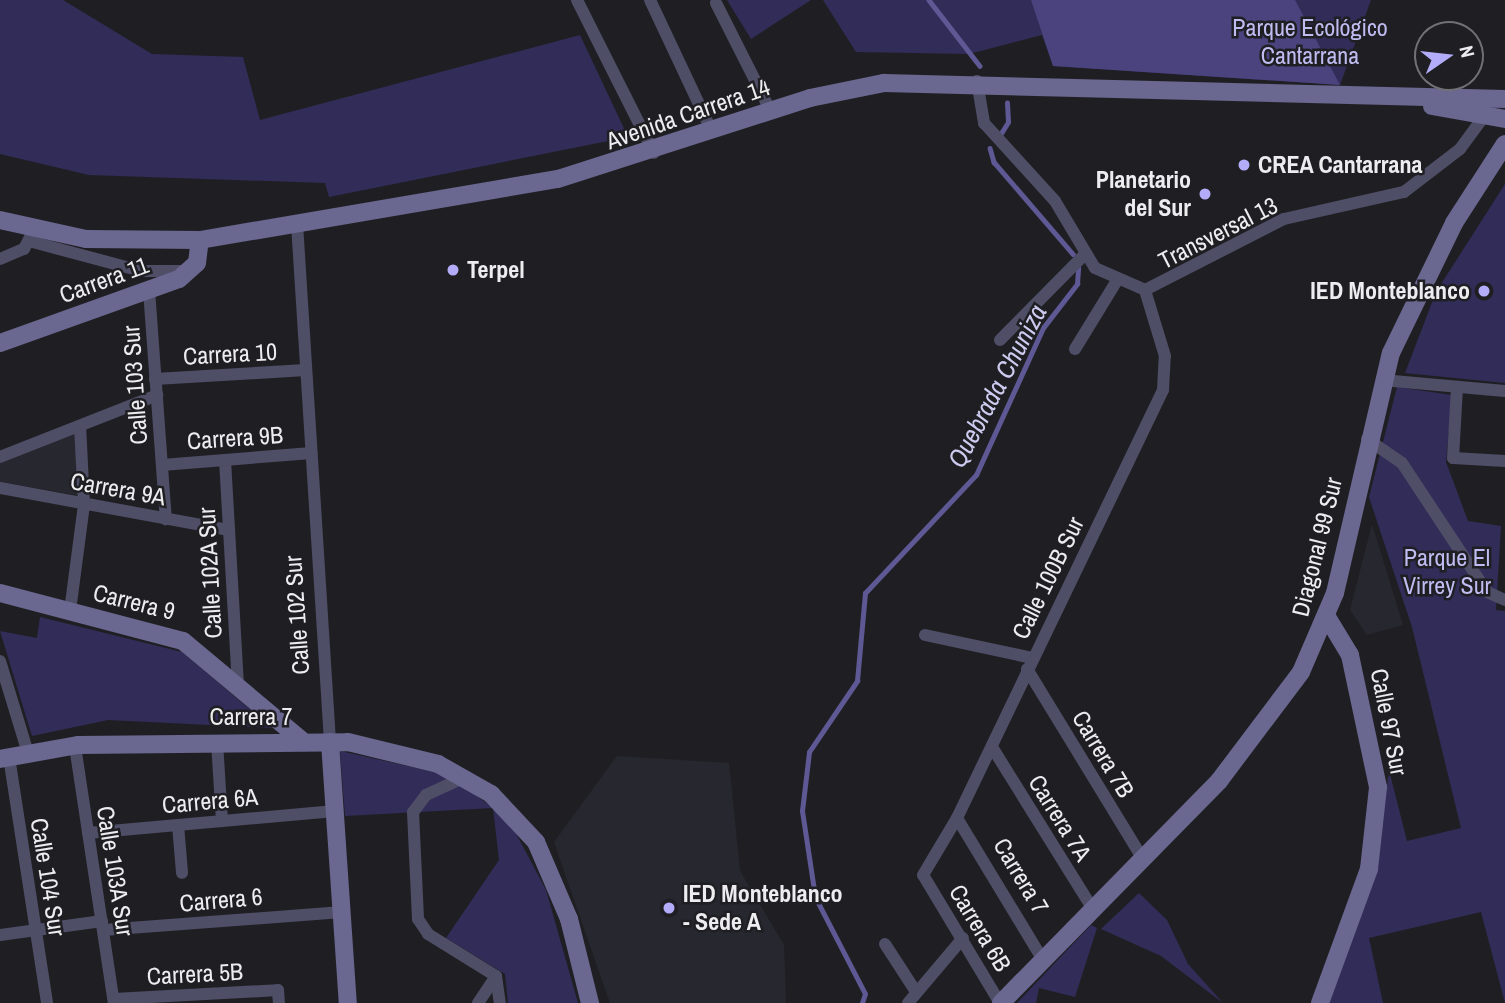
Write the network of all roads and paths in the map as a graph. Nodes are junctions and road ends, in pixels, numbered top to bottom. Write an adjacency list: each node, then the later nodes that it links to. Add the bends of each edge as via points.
1 (577, 0): 12 (street)
2 (650, 0): 10 (street)
3 (716, 3): 7 (street)
4 (977, 81): 6 (street, Avenida Carrera 14); 7 (street, Avenida Carrera 14, via 853,87); 19 (street, via 984,123 1055,201)
5 (1505, 99): 6 (street, Avenida Carrera 14)
6 (1397, 100): 8 (street, Avenida Carrera 14)
7 (771, 112): 10 (street, Avenida Carrera 14)
8 (1485, 115): 9 (street, Avenida Carrera 14); 24 (street, Transversal 13, via 1460,149 1404,192 1284,219)
9 (1505, 119)
10 (712, 132): 12 (street, Avenida Carrera 14)
11 (1505, 144): 14 (street, Diagonal 99 Sur)
12 (654, 153): 16 (street, Avenida Carrera 14, via 558,179)
13 (1505, 160): 14 (street, Diagonal 99 Sur)
14 (1482, 175): 30 (street, Diagonal 99 Sur, via 1418,292)
15 (0, 220): 17 (street, Avenida Carrera 14)
16 (297, 224): 18 (street, Avenida Carrera 14); 28 (street, Calle 102 Sur)
17 (31, 235): 18 (street, Avenida Carrera 14, via 122,243); 20 (street, via 17,255); 21 (street, via 141,271)
18 (200, 240): 21 (street)
19 (1085, 254): 22 (street); 25 (street)
20 (0, 259)
21 (191, 271): 23 (street, Carrera 11)
22 (1116, 282): 24 (street); 27 (street)
23 (149, 290): 26 (street, Carrera 11); 29 (street, Calle 103 Sur)
24 (1145, 290): 51 (street, Calle 100B Sur, via 1165,356 1163,390)
25 (1000, 340)
26 (0, 343)
27 (1075, 349)
28 (306, 370): 29 (street, Carrera 10); 36 (street, Calle 102 Sur)
29 (155, 379): 33 (street, Calle 103 Sur)
30 (1382, 380): 31 (street); 35 (street, Diagonal 99 Sur)
31 (1457, 387): 32 (street); 39 (street, via 1453,458)
32 (1505, 391)
33 (157, 395): 34 (street, Carrera 10); 40 (street, Calle 103 Sur)
34 (80, 426): 37 (street, Carrera 10); 42 (street)
35 (1367, 439): 46 (street, via 1402,463 1487,592); 48 (street, Diagonal 99 Sur)
36 (312, 453): 38 (street, Carrera 9B); 55 (street, Calle 102 Sur)
37 (0, 457)
38 (225, 460): 40 (street, Carrera 9B); 44 (street, Calle 102A Sur)
39 (1505, 461)
40 (162, 465): 43 (street, Calle 103 Sur)
41 (0, 488): 42 (street, Carrera 9A)
42 (84, 504): 43 (street, Carrera 9A); 47 (street)
43 (166, 519): 44 (street, Carrera 9A)
44 (229, 530): 52 (street, Calle 102A Sur)
45 (0, 593): 47 (street, Carrera 9)
46 (1505, 600)
47 (70, 611): 52 (street, Carrera 9, via 166,634 199,650)
48 (1327, 617): 66 (street, Diagonal 99 Sur, via 1270,720); 88 (street, Calle 97 Sur, via 1350,655 1378,787 1369,869)
49 (925, 635): 51 (street)
50 (0, 661): 58 (street)
51 (1029, 663): 57 (street, Calle 100B Sur); 66 (street, Carrera 7B)
52 (238, 684): 54 (street, Carrera 9)
53 (217, 741): 54 (street, Carrera 7); 56 (street, Carrera 7); 63 (street)
54 (304, 742): 55 (street, Carrera 7)
55 (330, 742): 60 (street, Carrera 7, via 392,749); 61 (street, Calle 102 Sur)
56 (75, 746): 58 (street, Carrera 7); 65 (street, Calle 103A Sur)
57 (992, 747): 62 (street, Calle 100B Sur); 69 (street, Carrera 7A)
58 (28, 753): 59 (street, Carrera 7)
59 (4, 758): 72 (street, Calle 104 Sur)
60 (465, 777): 77 (street, via 426,795 413,812 418,919 442,944); 86 (street, Carrera 7, via 522,822 549,867)
61 (335, 811): 63 (street, Carrera 6A); 70 (street, Calle 102 Sur)
62 (957, 818): 68 (street, Calle 100B Sur); 76 (street, Carrera 7)
63 (222, 821): 64 (street, Carrera 6A)
64 (178, 825): 65 (street, Carrera 6A); 67 (street)
65 (88, 833): 71 (street, Calle 103A Sur)
66 (1144, 861): 69 (street, Diagonal 99 Sur)
67 (182, 873)
68 (923, 875): 74 (street, Carrera 6B)
69 (1094, 911): 76 (street, Diagonal 99 Sur)
70 (342, 912): 71 (street, Carrera 6); 83 (street, Calle 102 Sur)
71 (102, 926): 72 (street, Carrera 6); 81 (street, Calle 103A Sur)
72 (35, 930): 73 (street, Carrera 6); 82 (street, Calle 104 Sur)
73 (0, 935)
74 (963, 938): 79 (street); 87 (street, Carrera 6B)
75 (885, 944): 79 (street)
76 (1043, 961): 87 (street, Diagonal 99 Sur)
77 (496, 976): 84 (street); 85 (street)
78 (279, 997): 80 (street, Carrera 5B)
79 (912, 998)
80 (189, 999): 81 (street, Carrera 5B)
81 (114, 1001)
82 (47, 1003)
83 (348, 1003)
84 (478, 1003)
85 (500, 1003)
86 (590, 1003)
87 (1000, 1003)
88 (1320, 1003)

